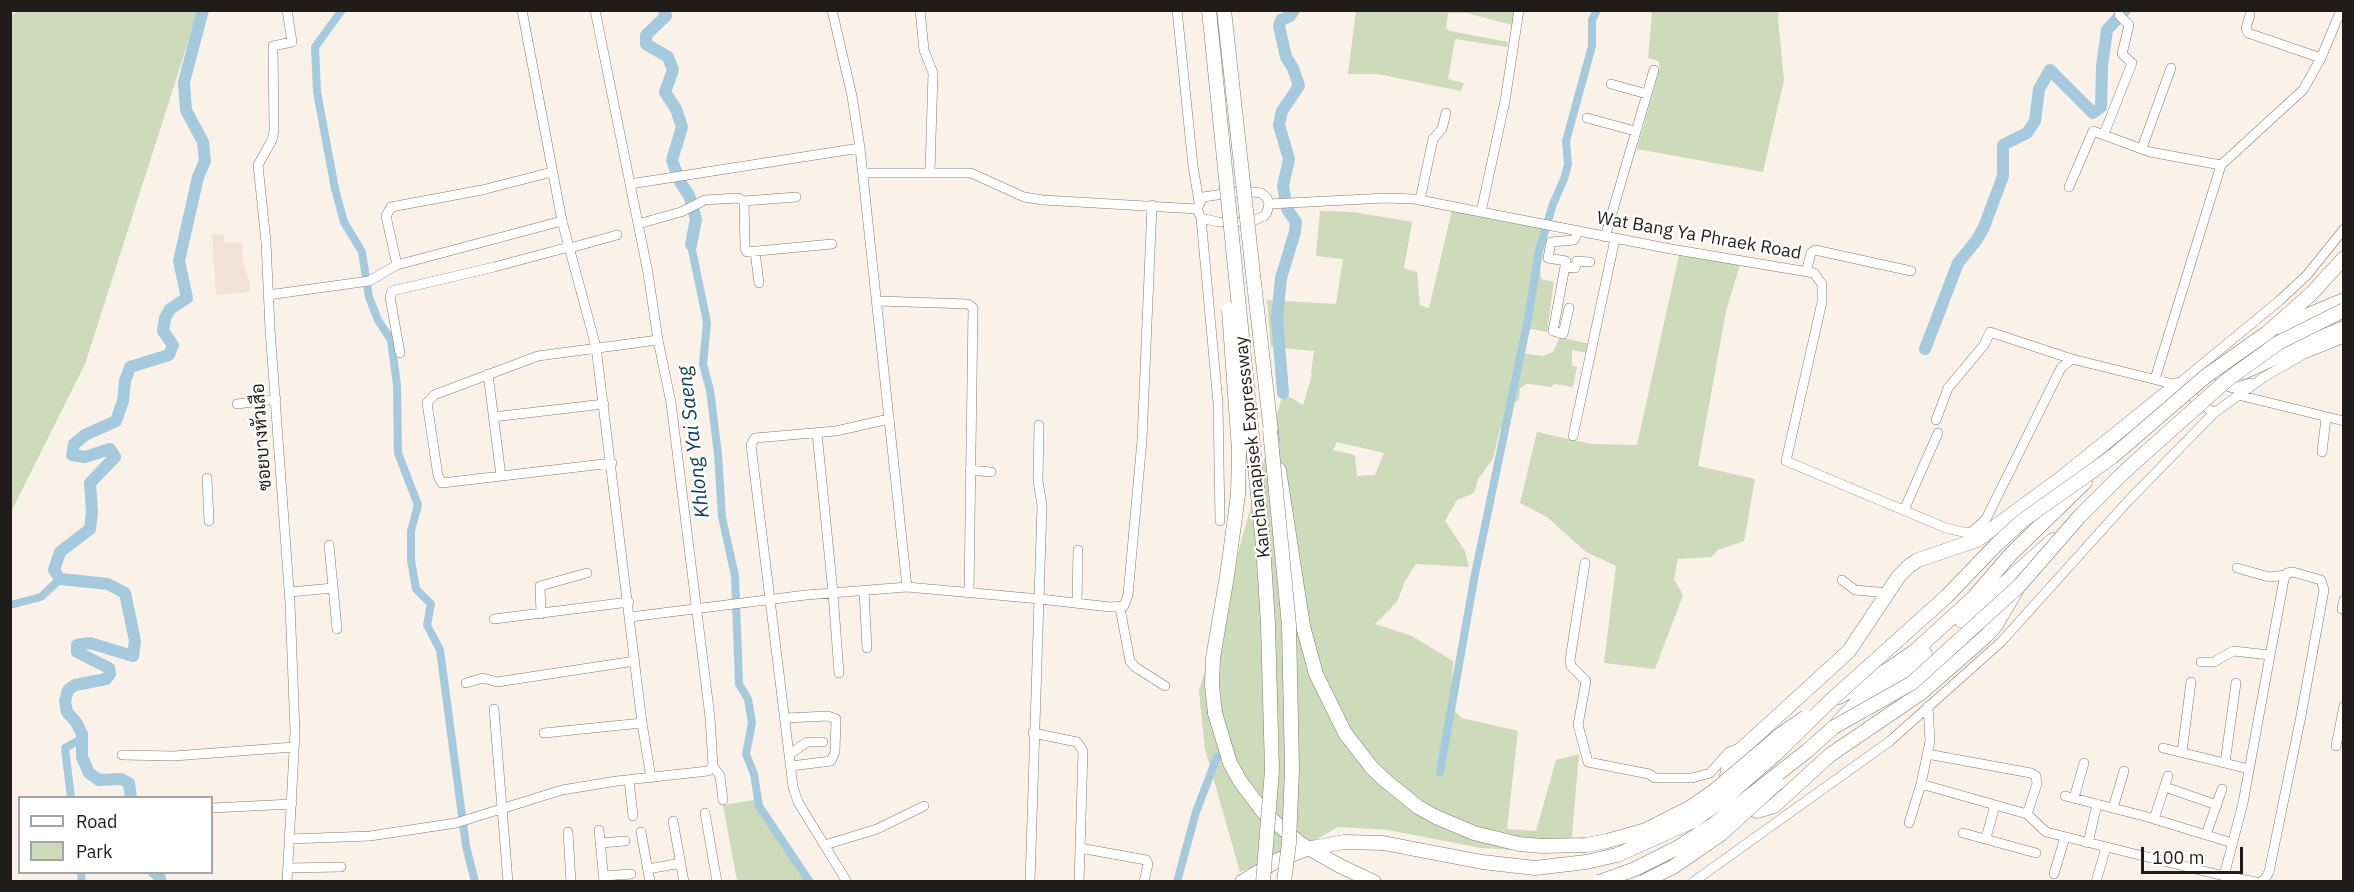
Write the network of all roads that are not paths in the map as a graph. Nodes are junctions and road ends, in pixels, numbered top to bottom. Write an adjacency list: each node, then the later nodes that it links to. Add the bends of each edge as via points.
1 (287, 10): 54 (street, ซอยบางหัวเสือ, via 292,42 273,46 274,131 258,165)
2 (522, 10): 27 (street)
3 (595, 10): 29 (street)
4 (832, 10): 23 (street)
5 (920, 10): 26 (street, via 924,50 933,73)
6 (1177, 10): 36 (street)
7 (1209, 10): 19 (highway, Kanchanapisek Expressway, bridge)
8 (1224, 10): 83 (highway, Kanchanapisek Expressway, bridge)
9 (1519, 10): 37 (street, via 1505,101)
10 (2342, 10): 13 (street)
11 (2250, 15): 13 (street, via 2248,33)
12 (2123, 18): 22 (street, via 2129,29 2122,53 2132,65)
13 (2321, 58): 25 (street, via 2304,90)
14 (2171, 68): 24 (street)
15 (1654, 70): 17 (street)
16 (1611, 84): 17 (street)
17 (1647, 94): 21 (street)
18 (1446, 113): 32 (street, via 1442,129 1433,139)
19 (1219, 115): 213 (highway, Kanchanapisek Expressway, bridge, via 1268,624 1272,770); 215 (highway, bridge, via 1239,450 1234,535 1213,658 1215,713 1230,763 1264,813 1301,844)
20 (1587, 118): 21 (street)
21 (1635, 131): 43 (street)
22 (2104, 134): 24 (street); 30 (street, via 2091,134)
23 (860, 148): 28 (street); 29 (street)
24 (2142, 148): 25 (street)
25 (2221, 165): 69 (street)
26 (930, 171): 28 (street, Wat Bang Ya Phraek Road); 35 (street, Wat Bang Ya Phraek Road, via 971,172 1023,196 1043,200)
27 (552, 172): 38 (street); 49 (street, via 391,207 386,216)
28 (863, 173): 56 (street)
29 (630, 184): 39 (street)
30 (2069, 187)
31 (796, 197): 33 (street)
32 (1420, 200): 34 (street, Wat Bang Ya Phraek Road); 37 (street, Wat Bang Ya Phraek Road)
33 (744, 201): 39 (street, via 705,200); 46 (street, via 745,250)
34 (1269, 204): 36 (street, Wat Bang Ya Phraek Road, via 1264,216 1250,222 1218,222); 36 (street, Wat Bang Ya Phraek Road, via 1267,198 1255,191 1203,197)
35 (1152, 205): 36 (street, Wat Bang Ya Phraek Road); 118 (street, via 1142,440 1128,595)
36 (1199, 210): 96 (street, via 1218,403)
37 (1481, 212): 41 (street, Wat Bang Ya Phraek Road)
38 (562, 221): 45 (street); 49 (street)
39 (638, 224): 62 (street)
40 (2343, 229): 63 (street, via 2307,275)
41 (1578, 232): 43 (street, Wat Bang Ya Phraek Road); 50 (street, via 1574,240 1551,242 1548,258 1566,261)
42 (617, 235): 45 (street)
43 (1610, 238): 52 (street, Wat Bang Ya Phraek Road); 86 (street)
44 (832, 244): 46 (street)
45 (569, 247): 64 (street); 65 (street, via 392,291)
46 (755, 252): 53 (street)
47 (2343, 258): 60 (highway, via 2312,293)
48 (1590, 262): 50 (street, via 1577,261 1575,268)
49 (397, 265): 54 (street, via 358,284)
50 (1565, 267): 57 (street, via 1553,331 1563,334)
51 (1911, 271): 52 (street, via 1815,250)
52 (1806, 272): 94 (street, Wat Bang Ya Phraek Road, via 1814,273 1822,284 1822,302 1786,460)
53 (759, 283)
54 (268, 295): 73 (street, ซอยบางหัวเสือ)
55 (2343, 300): 60 (highway)
56 (877, 301): 79 (street); 90 (street, via 971,305)
57 (1569, 308)
58 (2343, 310): 70 (highway, bridge, via 2278,343)
59 (2343, 328): 70 (highway, bridge)
60 (2267, 333): 88 (highway, bridge, via 2192,387)
61 (2343, 338): 68 (street)
62 (658, 340): 64 (street); 117 (street, via 670,403)
63 (2225, 346): 68 (street, via 2217,373 2225,385 2240,387); 71 (street)
64 (596, 347): 67 (street, via 538,356); 75 (street)
65 (399, 353)
66 (2072, 359): 69 (street); 80 (street, via 1990,332 1948,388); 94 (street, Wat Bang Ya Phraek Road, via 2061,368 1980,526 1966,533)
67 (488, 374): 77 (street); 92 (street, via 434,395 428,400 427,412 439,480 447,483)
68 (2264, 377): 72 (street)
69 (2156, 379): 71 (street)
70 (2227, 380): 95 (highway, bridge, via 2149,448)
71 (2176, 385): 76 (street); 111 (highway, via 1977,540 1918,560)
72 (2238, 395): 76 (street); 78 (street)
73 (276, 399): 74 (street); 109 (street, ซอยบางหัวเสือ)
74 (237, 404)
75 (604, 404): 77 (street); 89 (street)
76 (2214, 413): 133 (street, via 2001,642)
77 (493, 417): 92 (street)
78 (2326, 418): 81 (street); 87 (street)
79 (889, 419): 84 (street); 106 (street)
80 (1936, 420)
81 (2343, 421)
82 (1039, 425): 113 (street)
83 (1270, 430): 132 (highway, bridge, via 1288,517 1303,626 1324,694 1345,733 1372,768 1401,795 1436,817 1474,833 1531,845 1586,845 1626,837 1691,807 1780,735); 214 (highway, Kanchanapisek Expressway, bridge, via 1289,625 1292,770)
84 (817, 433): 112 (street); 114 (street, via 752,441)
85 (1938, 433): 94 (street)
86 (1574, 436)
87 (2322, 452)
88 (2112, 457): 132 (highway, bridge, via 2015,527 1947,596); 132 (highway, bridge, via 2025,540 1964,607 1915,651)
89 (612, 463): 92 (street); 115 (street)
90 (970, 470): 91 (street); 110 (street)
91 (991, 472)
92 (501, 476)
93 (207, 478): 97 (street)
94 (1904, 510)
95 (2079, 517): 105 (highway, bridge); 138 (highway, bridge, via 1904,672 1858,701)
96 (1220, 520)
97 (209, 521)
98 (329, 545): 107 (street)
99 (1078, 550): 116 (street)
100 (1585, 563): 142 (street, via 1570,660 1586,681 1578,724 1588,762 1655,778 1692,778 1710,773 1729,752)
101 (2236, 568): 103 (street, via 2269,577)
102 (587, 573): 119 (street, via 540,586)
103 (2286, 575): 124 (street); 220 (street, via 2293,572 2316,578 2323,583 2324,590 2269,872)
104 (1842, 580): 111 (street, via 1855,590)
105 (2019, 586): 138 (highway, bridge, via 1912,683); 142 (highway, bridge, via 1986,636 1921,693 1826,759 1774,806 1752,809 1727,776 1729,765)
106 (907, 587): 108 (street); 110 (street)
107 (333, 588): 109 (street); 122 (street)
108 (864, 591): 112 (street); 123 (street)
109 (290, 592): 144 (street, ซอยบางหัวเสือ)
110 (969, 592): 113 (street)
111 (1888, 592): 142 (highway, via 1849,651)
112 (833, 593): 114 (street); 127 (street)
113 (1040, 598): 116 (street); 140 (street)
114 (770, 600): 117 (street); 136 (street)
115 (628, 602): 119 (street); 120 (street)
116 (1077, 603): 118 (street)
117 (696, 608): 120 (street); 153 (street)
118 (1120, 608): 131 (street, via 1130,661)
119 (541, 614): 121 (street)
120 (630, 617): 125 (street)
121 (494, 619)
122 (337, 629)
123 (867, 648)
124 (2270, 656): 126 (street, via 2233,651 2214,662); 155 (street)
125 (635, 661): 129 (street, via 497,682 483,678); 137 (street)
126 (2201, 662)
127 (839, 673)
128 (2191, 682): 147 (street)
129 (466, 683)
130 (2235, 683): 151 (street)
131 (1165, 686)
132 (1830, 702): 212 (highway, bridge, via 1725,798 1693,820 1617,855 1535,868 1383,843 1344,842 1306,849 1278,860)
133 (1928, 706): 149 (street); 218 (street, via 1890,741)
134 (2343, 706): 143 (street)
135 (494, 709): 169 (street)
136 (786, 718): 148 (street); 154 (street, via 836,719 831,761)
137 (642, 723): 139 (street); 158 (street)
138 (1834, 728): 146 (highway)
139 (544, 733)
140 (1033, 734): 192 (street, via 1077,742 1083,751); 209 (street)
141 (822, 742): 148 (street, via 807,742)
142 (1746, 745)
143 (2336, 746)
144 (294, 747): 150 (street, via 174,756); 164 (street, ซอยบางหัวเสือ)
145 (2163, 748): 147 (street)
146 (1807, 751): 216 (highway, bridge, via 1677,848 1635,870); 217 (highway, bridge, via 1721,834)
147 (2182, 752): 151 (street)
148 (790, 754): 154 (street)
149 (1927, 754): 160 (street); 173 (street, via 2036,776)
150 (122, 755)
151 (2225, 763): 155 (street)
152 (2084, 764): 165 (street, via 2069,797)
153 (713, 766): 158 (street, via 708,771); 163 (street, via 720,776)
154 (791, 766): 190 (street, via 794,795)
155 (2249, 769): 200 (street)
156 (2124, 771): 171 (street)
157 (2168, 776): 161 (street)
158 (651, 778): 159 (street)
159 (630, 780): 169 (street, via 562,790); 174 (street)
160 (1921, 784): 166 (street); 177 (street)
161 (2164, 787): 167 (street); 175 (street)
162 (2222, 789): 167 (street)
163 (723, 800)
164 (292, 804): 170 (street); 185 (street, ซอยบางหัวเสือ)
165 (2097, 804): 171 (street); 189 (street)
166 (1995, 805): 173 (street); 184 (street)
167 (2217, 805): 182 (street)
168 (924, 806): 190 (street, via 877,829)
169 (503, 807): 185 (street, via 456,823 370,836); 203 (street)
170 (213, 808)
171 (2113, 808): 175 (street)
172 (705, 813): 207 (street)
173 (2027, 814): 183 (street, via 2046,832)
174 (633, 816)
175 (2154, 819): 182 (street)
176 (673, 821): 194 (street)
177 (1909, 823)
178 (599, 830): 188 (street)
179 (568, 832): 204 (street)
180 (641, 832): 197 (street)
181 (1964, 833): 184 (street)
182 (2206, 835): 187 (street)
183 (2065, 837): 189 (street); 199 (street)
184 (1986, 838): 193 (street)
185 (290, 839): 196 (street, ซอยบางหัวเสือ)
186 (625, 841): 188 (street)
187 (2226, 841)
188 (601, 843): 201 (street)
189 (2088, 843): 191 (street)
190 (825, 845): 208 (street)
191 (2106, 847): 200 (street); 219 (street)
192 (1080, 848): 210 (street); 211 (street, via 1146,860)
193 (2036, 853)
194 (681, 863): 197 (street); 206 (street)
195 (341, 867): 196 (street)
196 (289, 868): 202 (street, ซอยบางหัวเสือ)
197 (648, 869): 205 (street)
198 (631, 874): 201 (street)
199 (2054, 874)
200 (2224, 876): 220 (street)
201 (604, 879)
202 (287, 882)
203 (508, 882)
204 (571, 882)
205 (650, 882)
206 (684, 882)
207 (717, 882)
208 (847, 882)
209 (1030, 882)
210 (1079, 882)
211 (1144, 882)
212 (1242, 882)
213 (1263, 882)
214 (1284, 882)
215 (1374, 882)
216 (1599, 882)
217 (1643, 882)
218 (1693, 882)
219 (2096, 882)
220 (2258, 882)

